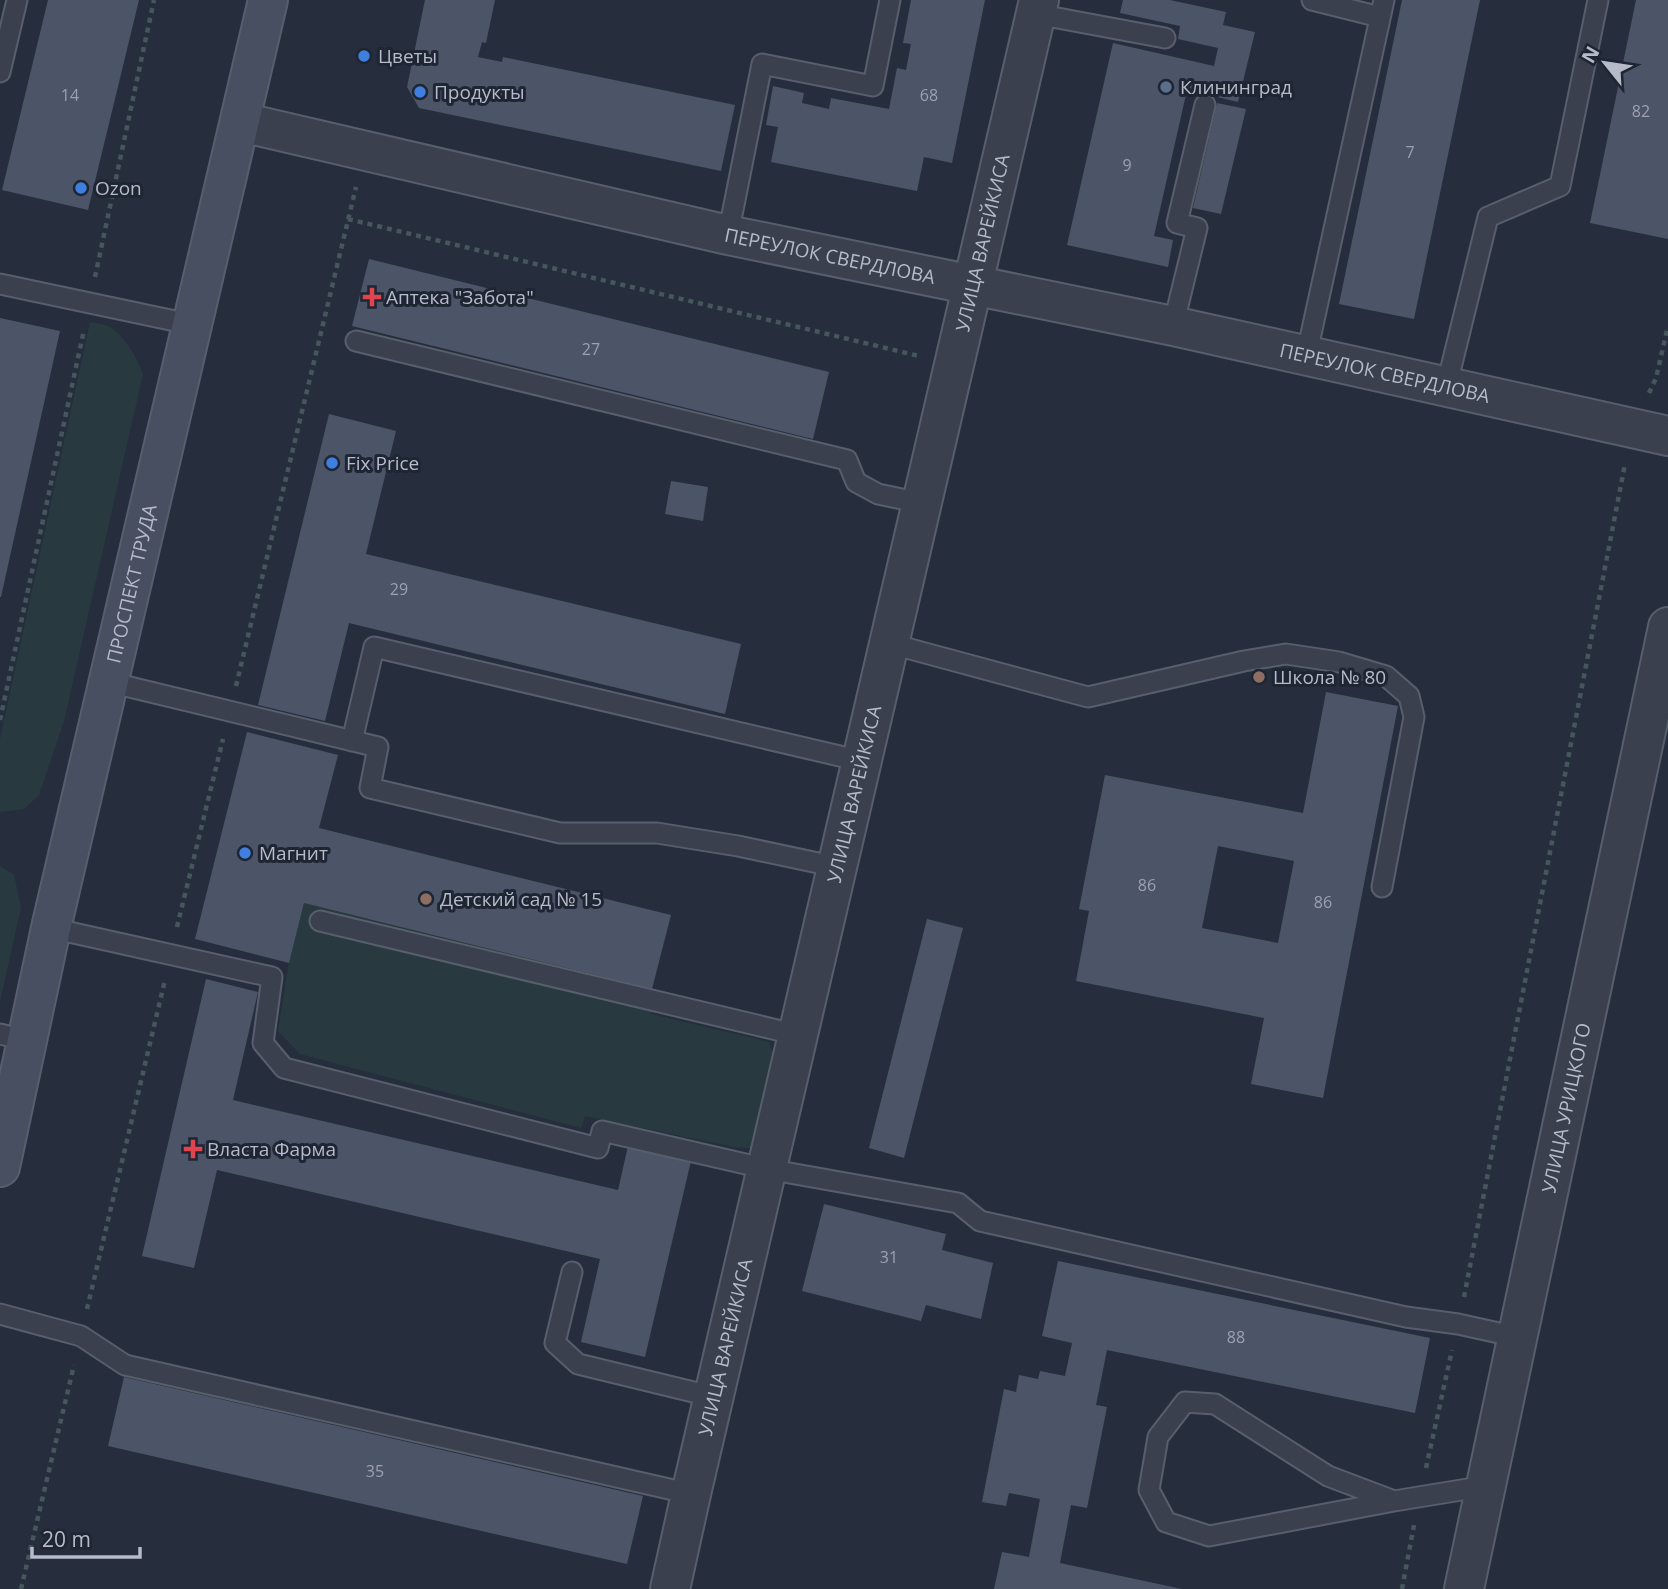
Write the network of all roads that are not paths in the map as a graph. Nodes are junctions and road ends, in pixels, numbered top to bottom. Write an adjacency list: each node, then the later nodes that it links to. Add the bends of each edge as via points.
1 (17, 0): 9 (lane)
2 (268, 0): 11 (main road, ПРОСПЕКТ ТРУДА)
3 (890, 0): 12 (lane, via 873,86 762,64)
4 (1312, 0): 7 (lane)
5 (1598, 0): 19 (lane, via 1560,186 1488,216)
6 (1037, 7): 8 (lane); 14 (street, УЛИЦА ВАРЕЙКИСА)
7 (1382, 9): 18 (lane)
8 (1165, 38)
9 (0, 72)
10 (1205, 105): 16 (lane, via 1177,223 1197,228)
11 (241, 122): 12 (street, ПЕРЕУЛОК СВЕРДЛОВА); 15 (main road, ПРОСПЕКТ ТРУДА)
12 (728, 235): 14 (street, ПЕРЕУЛОК СВЕРДЛОВА)
13 (0, 284): 15 (lane)
14 (972, 284): 16 (street, ПЕРЕУЛОК СВЕРДЛОВА); 21 (street, УЛИЦА ВАРЕЙКИСА)
15 (194, 325): 24 (main road, ПРОСПЕКТ ТРУДА)
16 (1173, 326): 18 (street, ПЕРЕУЛОК СВЕРДЛОВА)
17 (356, 341): 21 (lane, via 847,460 856,482 878,494)
18 (1306, 357): 19 (street, ПЕРЕУЛОК СВЕРДЛОВА)
19 (1446, 388): 20 (street, ПЕРЕУЛОК СВЕРДЛОВА)
20 (1668, 436)
21 (921, 503): 23 (street, УЛИЦА ВАРЕЙКИСА)
22 (1668, 627): 37 (street, УЛИЦА УРИЦКОГО)
23 (888, 643): 26 (street, УЛИЦА ВАРЕЙКИСА); 28 (lane, via 1088,697 1286,654 1339,662 1386,676 1409,696 1414,717)
24 (109, 682): 25 (lane); 30 (main road, ПРОСПЕКТ ТРУДА)
25 (352, 741): 26 (lane, via 374,647); 27 (lane, via 378,747 370,788 560,833 657,833)
26 (861, 761): 27 (street, УЛИЦА ВАРЕЙКИСА)
27 (837, 867): 31 (street, УЛИЦА ВАРЕЙКИСА)
28 (1382, 887)
29 (320, 921): 31 (lane)
30 (51, 928): 32 (main road, ПРОСПЕКТ ТРУДА); 34 (lane, via 272,977 263,1044 285,1068 598,1148 602,1131)
31 (798, 1035): 34 (street, УЛИЦА ВАРЕЙКИСА)
32 (14, 1037): 33 (main road, ПРОСПЕКТ ТРУДА)
33 (0, 1167)
34 (767, 1169): 37 (lane, via 958,1203 981,1221 1406,1317); 38 (street, УЛИЦА ВАРЕЙКИСА)
35 (572, 1272): 38 (lane, via 555,1343 578,1364)
36 (0, 1314): 40 (lane, via 81,1336 125,1365)
37 (1517, 1337): 39 (street, УЛИЦА УРИЦКОГО)
38 (714, 1397): 40 (street, УЛИЦА ВАРЕЙКИСА)
39 (1486, 1486): 41 (lane); 43 (street, УЛИЦА УРИЦКОГО)
40 (691, 1494): 42 (street, УЛИЦА ВАРЕЙКИСА)
41 (1394, 1502): 41 (lane, via 1328,1476 1215,1404 1185,1402 1158,1437 1149,1490 1166,1522 1209,1536)
42 (670, 1589)
43 (1464, 1589)

